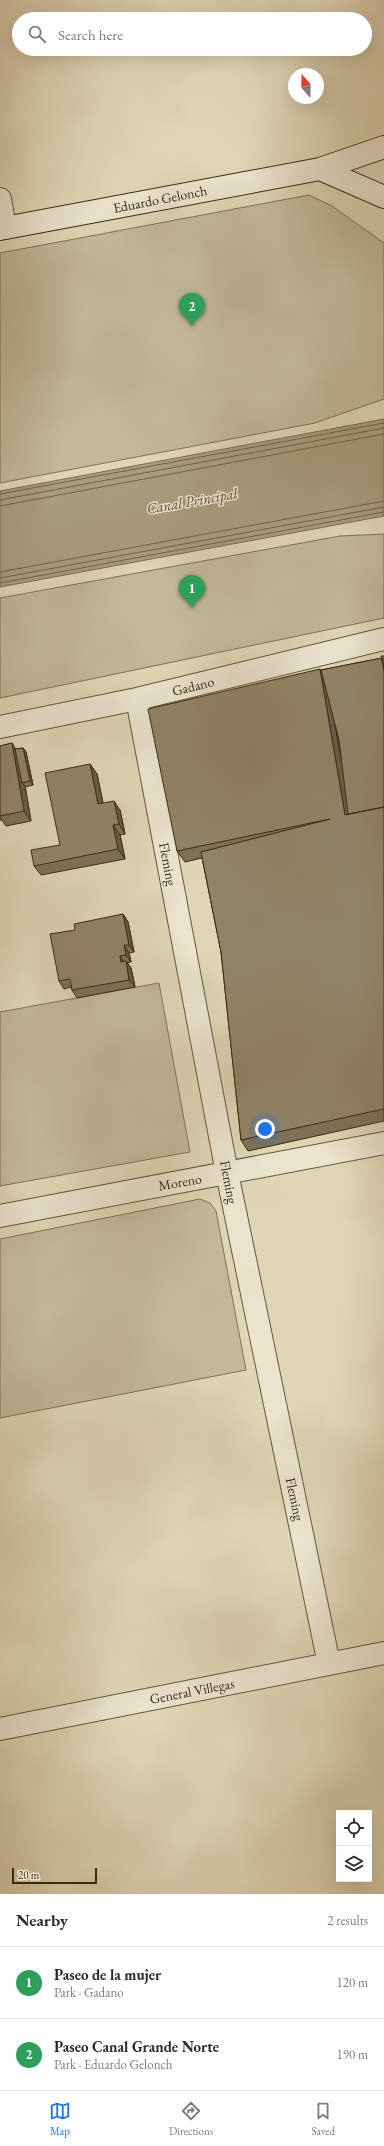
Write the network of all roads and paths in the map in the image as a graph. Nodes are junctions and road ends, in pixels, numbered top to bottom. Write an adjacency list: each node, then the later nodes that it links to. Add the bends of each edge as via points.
1 (384, 147): 2 (street, Eduardo Gelonch)
2 (320, 169): 3 (street); 5 (street, Eduardo Gelonch)
3 (384, 197)
4 (0, 199): 5 (street)
5 (2, 228)
6 (384, 639): 7 (street, Gadano)
7 (137, 699): 8 (street, Gadano); 10 (street, Fleming)
8 (0, 727)
9 (384, 1143): 10 (street, Moreno)
10 (227, 1173): 11 (street, Moreno); 13 (street, Fleming)
11 (0, 1216)
12 (384, 1653): 13 (street, General Villegas)
13 (329, 1664): 14 (street, General Villegas)
14 (0, 1729)

